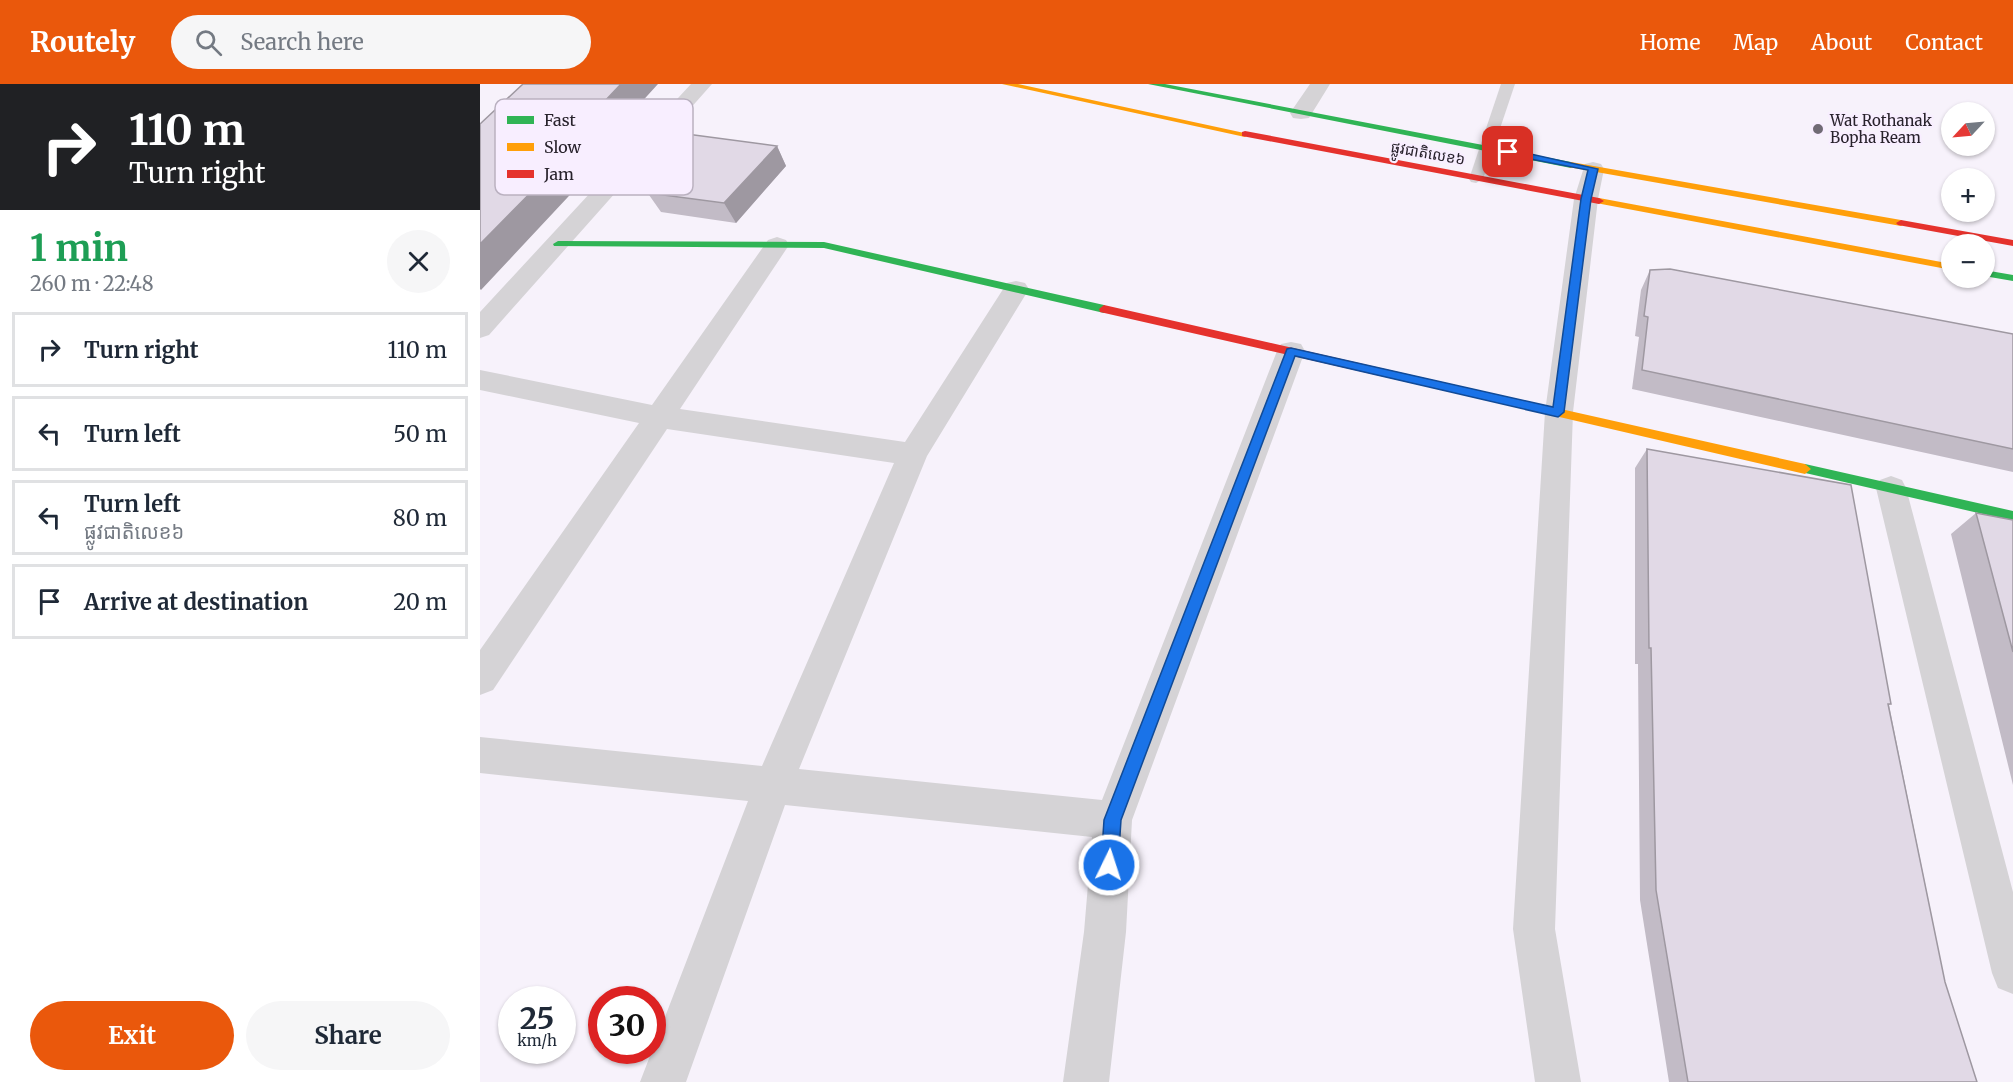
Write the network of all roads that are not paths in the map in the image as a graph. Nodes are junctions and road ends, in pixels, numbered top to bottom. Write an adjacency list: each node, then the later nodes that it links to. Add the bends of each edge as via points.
1 (702, 84): 6 (street)
2 (1006, 84): 10 (main road, ផ្លូវជាតិលេខ៦)
3 (1152, 84): 7 (main road, ផ្លូវជាតិលេខ៦)
4 (1320, 84): 7 (street)
5 (1508, 84): 8 (lane)
6 (688, 99)
7 (1301, 113): 8 (main road, ផ្លូវជាតិលេខ៦)
8 (1486, 147): 9 (main road, ផ្លូវជាតិលេខ៦); 10 (lane)
9 (1593, 169): 12 (street); 13 (main road, ផ្លូវជាតិលេខ៦)
10 (1476, 178): 12 (main road, ផ្លូវជាតិលេខ៦)
11 (602, 195): 14 (street)
12 (1586, 199): 16 (main road, ផ្លូវជាតិលេខ៦); 23 (street)
13 (2013, 243)
14 (558, 244): 15 (main road); 20 (street)
15 (777, 245): 19 (main road, via 824,245); 24 (street)
16 (1941, 265)
17 (1995, 275): 18 (main road)
18 (2013, 278)
19 (1016, 289): 21 (main road); 25 (street)
20 (480, 330)
21 (1291, 351): 23 (main road); 31 (street)
22 (480, 380): 24 (street)
23 (1558, 412): 26 (main road); 35 (street, via 1534,929)
24 (659, 417): 25 (street); 28 (street)
25 (913, 454): 30 (street)
26 (1892, 488): 27 (main road); 32 (street)
27 (2013, 516)
28 (480, 679)
29 (480, 755): 30 (street)
30 (773, 785): 31 (street); 33 (street)
31 (1113, 820): 34 (street, via 1105,932)
32 (2013, 973)
33 (663, 1082)
34 (1086, 1082)
35 (1558, 1082)

